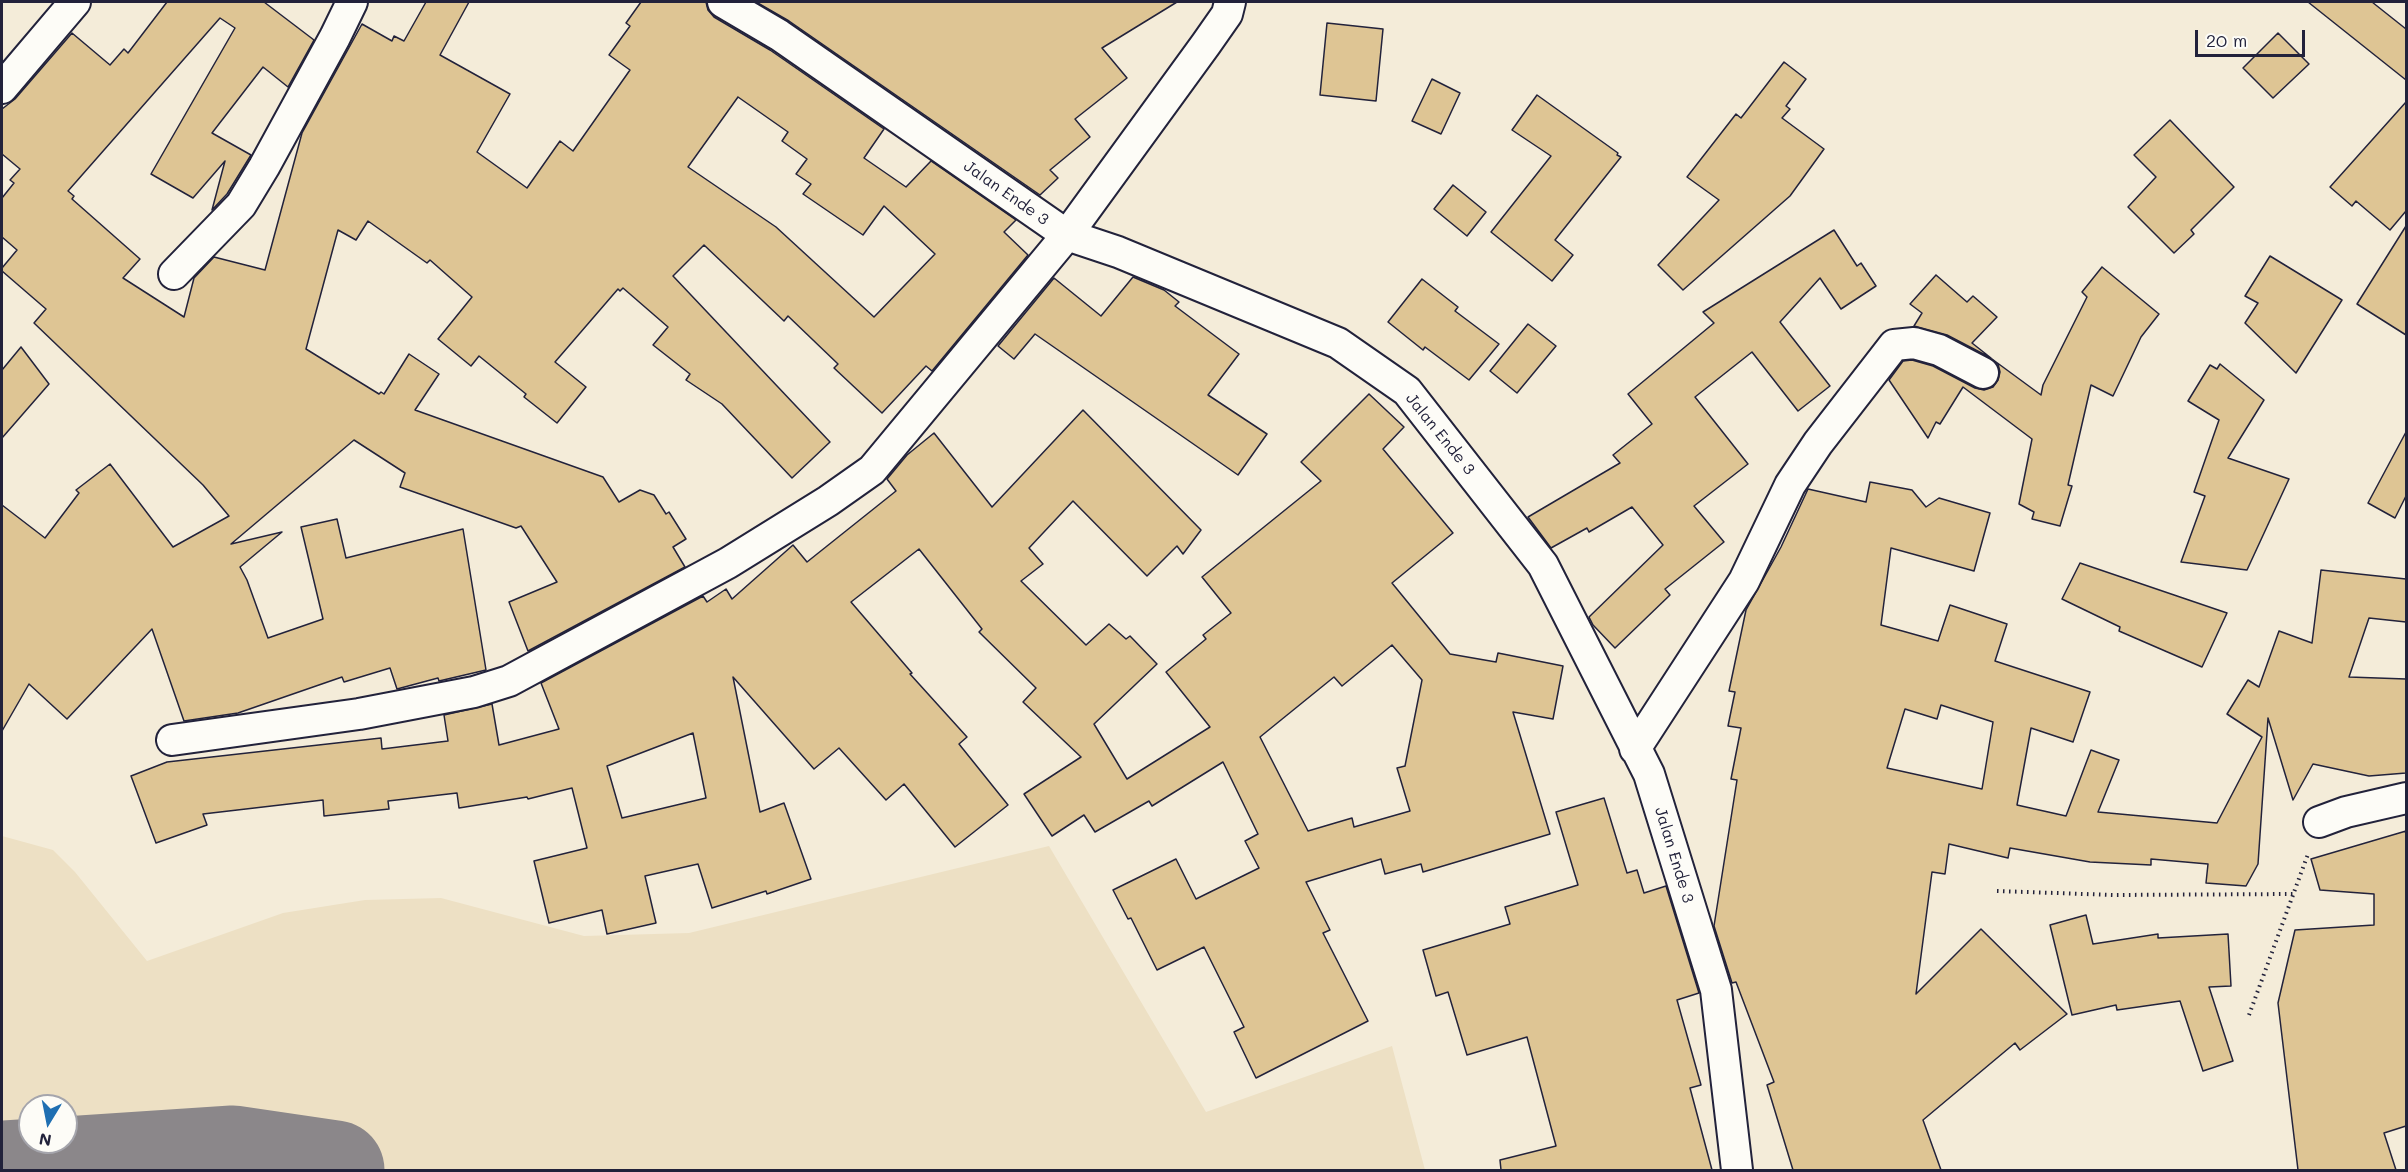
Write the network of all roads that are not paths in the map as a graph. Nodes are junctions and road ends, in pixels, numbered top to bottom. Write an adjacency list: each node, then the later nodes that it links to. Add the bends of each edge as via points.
1 (75, 2): 5 (street)
2 (352, 2): 7 (street, via 241,205)
3 (723, 2): 6 (street, Jalan Ende 3, via 779,35)
4 (1230, 2): 6 (street, via 1227,14 1206,44)
5 (2, 88)
6 (1066, 235): 9 (street, via 872,470 728,563 509,681 359,714); 10 (street, Jalan Ende 3, via 1118,252 1338,343 1407,391 1543,565)
7 (174, 274)
8 (1983, 373): 10 (street, via 1939,350 1914,343 1894,345 1790,485 1744,580)
9 (172, 740)
10 (1635, 748): 13 (street, Jalan Ende 3, via 1648,774 1716,990)
11 (2406, 798): 12 (street)
12 (2319, 822)
13 (1737, 1170)

